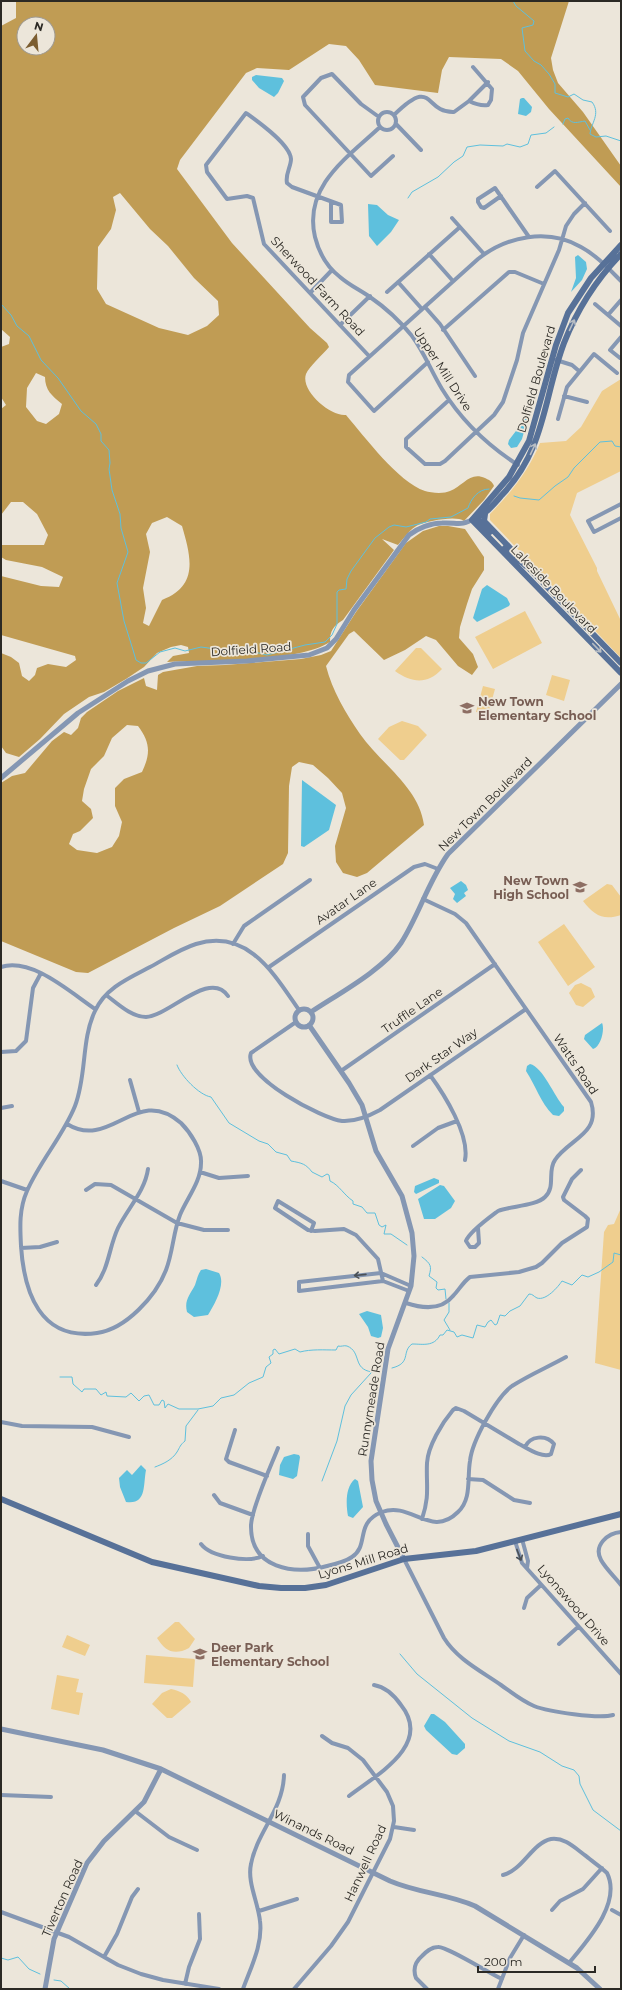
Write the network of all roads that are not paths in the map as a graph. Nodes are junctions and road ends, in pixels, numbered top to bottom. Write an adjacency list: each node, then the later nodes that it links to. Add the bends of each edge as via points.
1 (473, 67): 2 (street)
2 (488, 82): 3 (street); 3 (street, via 492,89 488,105)
3 (469, 101): 4 (street, via 458,110 450,112 442,110 426,97 416,97)
4 (394, 115): 5 (street, via 386,112); 6 (street)
5 (379, 117): 7 (street); 9 (street, via 361,104 332,74 321,78 306,93 303,100 305,105)
6 (396, 124): 7 (street, via 389,130); 8 (street)
7 (380, 127): 9 (street, Upper Mill Drive)
8 (420, 150)
9 (351, 154): 10 (street, via 371,176); 12 (street, Upper Mill Drive, via 326,179)
10 (393, 156)
11 (537, 187): 15 (street, via 555,171)
12 (317, 196): 14 (street); 27 (street, Upper Mill Drive, via 314,232 320,252); 33 (street, Sherwood Farm Road, via 287,183 290,154 264,126 246,113 206,165 207,172 227,199 247,196 253,198 263,242)
13 (501, 196): 13 (street, via 495,188 478,202 484,208); 19 (street)
14 (331, 202): 14 (street, via 341,205 342,222 331,222)
15 (585, 203): 18 (street); 20 (street, via 570,219)
16 (452, 218): 17 (street)
17 (460, 227): 22 (street); 23 (street)
18 (610, 231)
19 (529, 237): 20 (street); 23 (street, via 508,241)
20 (562, 240): 25 (street, via 581,247); 31 (street)
21 (621, 245): 25 (main road, Dolfield Boulevard)
22 (429, 254): 28 (street); 30 (street)
23 (484, 254): 28 (street)
24 (621, 254): 26 (main road, Dolfield Boulevard)
25 (602, 264): 26 (street); 46 (main road, Dolfield Boulevard, via 568,313)
26 (608, 268): 29 (street); 46 (main road, Dolfield Boulevard, one-way to 26, via 580,308)
27 (332, 270): 33 (street); 34 (street, Upper Mill Drive)
28 (454, 281): 37 (street)
29 (621, 281)
30 (398, 282): 32 (street); 37 (street)
31 (544, 284): 42 (street, via 509,272); 55 (street, via 523,333 503,402)
32 (387, 292)
33 (310, 293): 39 (street, Sherwood Farm Road)
34 (370, 296): 39 (street); 40 (street, Upper Mill Drive, via 393,314)
35 (621, 300): 38 (street)
36 (595, 304): 38 (street)
37 (424, 308): 40 (street); 42 (street)
38 (608, 315): 41 (street)
39 (340, 325): 44 (street, Sherwood Farm Road)
40 (403, 326): 44 (street); 47 (street, Upper Mill Drive)
41 (621, 326)
42 (443, 330): 50 (street)
43 (621, 337): 45 (street, via 610,350)
44 (369, 356): 47 (street, via 349,375 348,380 352,388 374,411)
45 (621, 357)
46 (555, 360): 48 (street, via 572,365); 56 (main road, Dolfield Boulevard)
47 (428, 362): 52 (street, Upper Mill Drive)
48 (579, 371): 49 (street, via 594,354); 51 (street, via 567,387)
49 (617, 373)
50 (475, 376)
51 (564, 396): 53 (street); 54 (street)
52 (449, 400): 55 (street, Upper Mill Drive); 55 (street, via 407,437 406,447 425,464 440,464)
53 (587, 402)
54 (558, 419)
55 (477, 432): 56 (street, Upper Mill Drive, via 500,454)
56 (520, 467): 58 (main road, Dolfield Boulevard, via 505,492); 60 (main road, Dolfield Boulevard)
57 (621, 504): 59 (street, via 588,521 594,532)
58 (485, 514): 60 (main road, Dolfield Boulevard); 61 (main road, Lakeside Boulevard, via 484,521)
59 (621, 518)
60 (474, 519): 61 (main road); 63 (main road, Lakeside Boulevard, one-way to 63); 65 (street, Dolfield Road, via 462,525 435,524 410,535 354,610 336,639 321,652 247,662 175,664 148,671 128,680 78,712)
61 (526, 566): 62 (main road, Lakeside Boulevard)
62 (621, 663)
63 (621, 673)
64 (621, 684): 66 (street, New Town Boulevard, via 457,844)
65 (1, 778)
66 (438, 869): 68 (street, New Town Boulevard); 72 (street, Avatar Lane, via 425,864 417,865)
67 (310, 880): 69 (street, via 244,926)
68 (423, 899): 70 (street, Watts Road, via 461,918); 79 (street, New Town Boulevard, via 406,934 389,957)
69 (233, 944): 72 (street, via 255,955); 74 (street, via 209,941 193,945 121,982)
70 (495, 964): 76 (street, Watts Road); 83 (street, Truffle Lane)
71 (1, 967): 73 (street, via 10,965)
72 (269, 967): 78 (street)
73 (41, 972): 77 (street); 82 (street, via 33,988 26,1041 16,1051)
74 (106, 996): 75 (street, via 135,1015 146,1017 158,1014 208,988 218,987); 77 (street)
75 (228, 996)
76 (526, 1009): 84 (street, Dark Star Way); 103 (street, Watts Road, via 591,1102 592,1121 584,1133 554,1161 550,1190 545,1198 498,1211)
77 (95, 1010): 91 (street, via 88,1033 82,1084)
78 (299, 1010): 79 (street, via 306,1009); 80 (street, via 295,1015)
79 (312, 1012): 81 (street, via 313,1020)
80 (296, 1022): 81 (street, via 301,1026); 89 (street, Dark Star Way, via 251,1053 251,1063 270,1085 327,1116 350,1121)
81 (309, 1025): 83 (street, Runnymeade Road)
82 (1, 1052)
83 (341, 1071): 89 (street, Runnymeade Road)
84 (430, 1074): 89 (street, Dark Star Way); 90 (street, via 448,1101)
85 (130, 1080): 88 (street)
86 (12, 1106): 87 (street)
87 (1, 1108)
88 (139, 1112): 91 (street, via 96,1131 78,1130); 96 (street, via 159,1112 181,1123 199,1151)
89 (366, 1117): 111 (street, Runnymeade Road, via 376,1150 402,1196 410,1221 414,1256)
90 (456, 1121): 92 (street, via 438,1128); 93 (street, via 466,1145)
91 (67, 1124): 99 (street)
92 (413, 1146)
93 (465, 1160)
94 (148, 1169): 101 (street, via 144,1184)
95 (581, 1170): 112 (street, via 572,1179 564,1200 585,1216 587,1226 562,1243 542,1263 519,1272 470,1277 449,1301 441,1304 424,1308)
96 (200, 1172): 97 (street, via 219,1178); 102 (street)
97 (248, 1176)
98 (1, 1181): 99 (street)
99 (27, 1190): 107 (street, via 20,1216)
100 (86, 1190): 101 (street, via 95,1184 111,1185)
101 (135, 1199): 102 (street); 110 (street, via 118,1228 106,1269)
102 (177, 1223): 104 (street, via 204,1230); 107 (street, via 169,1259 161,1280 135,1312 116,1327 101,1333 82,1334 66,1331 41,1314 27,1285)
103 (478, 1228): 103 (street, Watts Road, via 467,1239 470,1247 475,1247 479,1243)
104 (228, 1230)
105 (311, 1230): 105 (street, via 275,1208 278,1201 314,1223); 108 (street, via 340,1229 352,1232 378,1260)
106 (57, 1242): 107 (street, via 46,1246)
107 (21, 1248)
108 (381, 1273): 109 (street); 109 (street, one-way to 109, via 299,1282 299,1291); 111 (street)
109 (383, 1281): 111 (street)
110 (96, 1286)
111 (410, 1288): 112 (street, Runnymeade Road)
112 (406, 1303): 125 (street, Runnymeade Road, via 388,1349 374,1438 371,1470)
113 (566, 1357): 115 (street, via 510,1388)
114 (1, 1422): 117 (street, via 22,1426 92,1427)
115 (484, 1424): 118 (street); 121 (street, via 471,1452); 128 (street, via 459,1409 450,1412 429,1455 428,1498)
116 (236, 1430): 120 (street, via 226,1459)
117 (129, 1437)
118 (525, 1447): 118 (street, via 547,1456 551,1454 554,1444 536,1437 528,1441)
119 (278, 1448): 120 (street)
120 (267, 1476): 127 (street)
121 (468, 1478): 124 (street, via 483,1480 514,1500); 128 (street, via 467,1497 457,1513 440,1522)
122 (214, 1495): 127 (street, via 220,1503)
123 (1, 1499): 135 (main road, Lyons Mill Road, via 152,1562 270,1588 294,1589 326,1585)
124 (530, 1503)
125 (380, 1513): 128 (street, via 400,1509); 135 (street, Runnymeade Road); 136 (street, via 366,1524 356,1555)
126 (621, 1514): 131 (main road, Lyons Mill Road)
127 (253, 1515): 134 (street, via 253,1538)
128 (422, 1519)
129 (621, 1532): 139 (street, via 604,1539 599,1556)
130 (308, 1534): 136 (street, via 308,1546)
131 (522, 1539): 132 (main road, Lyons Mill Road); 137 (street, Lyonswood Drive, via 528,1561)
132 (515, 1541): 135 (main road, Lyons Mill Road, via 464,1553); 137 (street, Lyonswood Drive, one-way to 137, via 522,1563)
133 (201, 1544): 134 (street, via 212,1553 253,1560)
134 (263, 1556): 136 (street, via 274,1565 285,1569 300,1571)
135 (404, 1559): 145 (street, via 444,1638 466,1661 538,1708 596,1717)
136 (320, 1568)
137 (527, 1568): 138 (street, Lyonswood Drive)
138 (541, 1585): 140 (street, via 528,1598); 141 (street, Lyonswood Drive)
139 (621, 1585)
140 (524, 1608)
141 (578, 1627): 142 (street); 143 (street, Lyonswood Drive)
142 (559, 1644)
143 (621, 1674)
144 (374, 1685): 150 (street, via 383,1687 398,1700 408,1715 410,1728 409,1740 403,1752)
145 (613, 1715)
146 (1, 1728): 148 (street, Winands Road, via 103,1750)
147 (322, 1736): 150 (street, Hanwell Road, via 358,1755)
148 (161, 1769): 154 (street, Tiverton Road, via 149,1794); 155 (street, Winands Road)
149 (284, 1775): 155 (street, via 281,1798)
150 (376, 1776): 152 (street); 156 (street, Hanwell Road, via 393,1806)
151 (1, 1796): 153 (street)
152 (349, 1796)
153 (51, 1797)
154 (135, 1811): 158 (street, via 170,1837); 170 (street, Tiverton Road, via 104,1841 88,1863)
155 (270, 1821): 160 (street, Winands Road); 166 (street, via 250,1866 250,1879)
156 (394, 1827): 157 (street); 160 (street, Hanwell Road)
157 (414, 1830)
158 (197, 1850)
159 (602, 1868): 161 (street, via 566,1841 552,1839 543,1842 515,1869); 164 (street, via 583,1889 560,1901); 165 (street, via 614,1887)
160 (373, 1872): 171 (street, Winands Road, via 403,1887 467,1903); 179 (street, Hanwell Road, via 340,1934)
161 (503, 1875)
162 (138, 1890): 172 (street, via 132,1897 117,1934)
163 (297, 1898): 166 (street)
164 (552, 1910)
165 (612, 1910): 169 (street); 173 (street)
166 (259, 1911): 178 (street, via 259,1944)
167 (1, 1912): 170 (street)
168 (199, 1914): 175 (street, via 200,1939)
169 (621, 1915)
170 (56, 1933): 172 (street); 176 (street, Tiverton Road)
171 (524, 1935): 173 (street, Winands Road); 174 (street, via 510,1958)
172 (104, 1957): 175 (street, via 141,1974)
173 (569, 1963): 182 (street, Winands Road)
174 (502, 1979): 180 (street, via 437,1946 430,1949 415,1964 416,1978); 181 (street)
175 (185, 1984): 177 (street)
176 (45, 1989)
177 (219, 1989)
178 (243, 1989)
179 (294, 1989)
180 (427, 1989)
181 (498, 1989)
182 (600, 1989)

